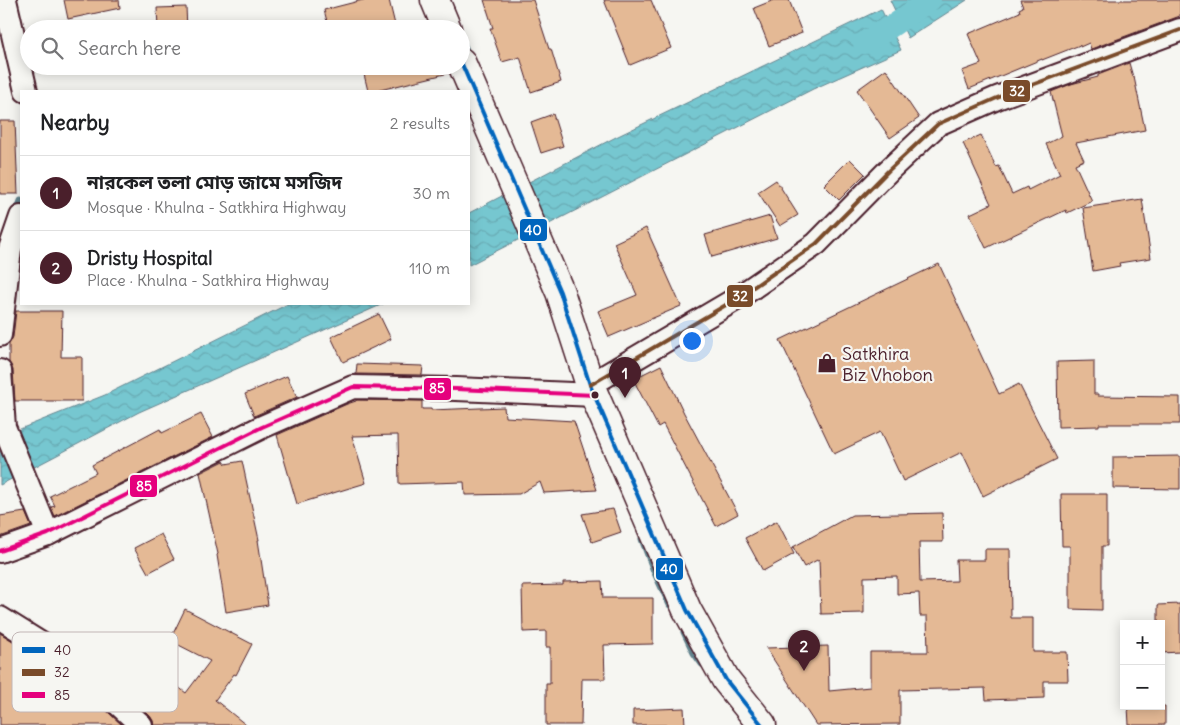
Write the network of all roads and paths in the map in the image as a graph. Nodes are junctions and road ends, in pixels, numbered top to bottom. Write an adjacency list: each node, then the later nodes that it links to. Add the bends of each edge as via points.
1 (5, 0): 5 (street)
2 (435, 0): 3 (highway)
3 (443, 20)
4 (1180, 30): 12 (street, via 997,98 938,124 816,244)
5 (20, 65)
6 (22, 75): 8 (street)
7 (466, 75): 12 (highway, via 560,292)
8 (26, 90)
9 (20, 220): 10 (street, via 10,249)
10 (0, 334)
11 (0, 371): 13 (street)
12 (592, 390): 14 (street, via 353,387 262,427); 20 (highway, via 687,610 726,680)
13 (2, 428): 14 (street)
14 (48, 534): 15 (street)
15 (0, 551)
16 (0, 618): 17 (street)
17 (22, 632)
18 (127, 712): 19 (street)
19 (141, 725)
20 (762, 725)

